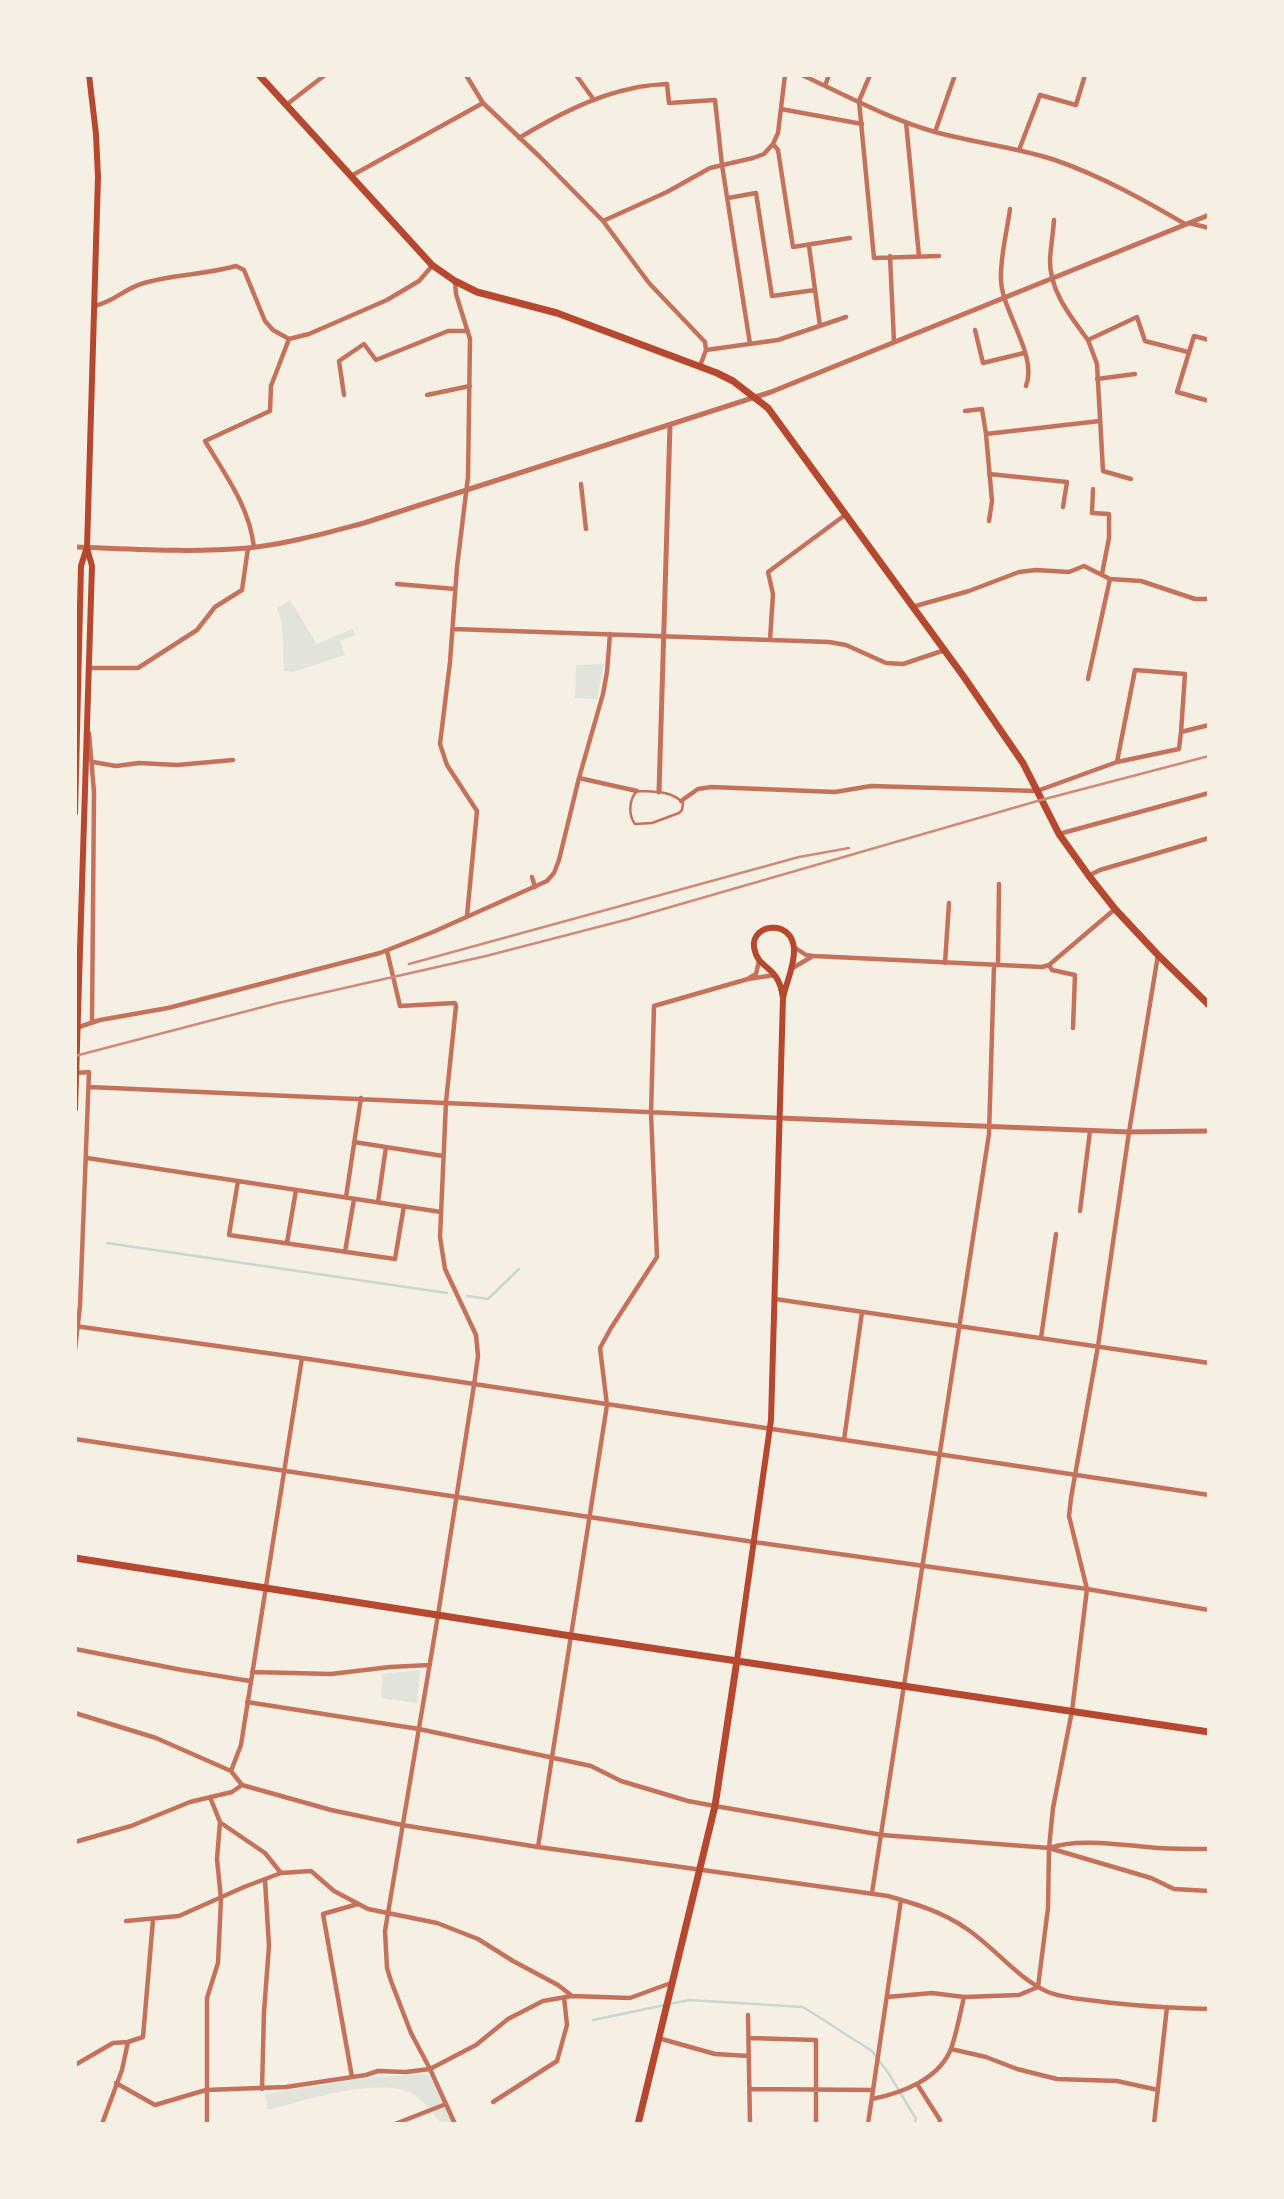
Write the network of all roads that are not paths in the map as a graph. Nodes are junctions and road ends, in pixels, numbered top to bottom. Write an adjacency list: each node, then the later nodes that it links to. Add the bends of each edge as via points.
1 (89, 75): 43 (main road, via 98,177)
2 (259, 75): 16 (main road)
3 (325, 75): 16 (street)
4 (466, 75): 15 (street)
5 (576, 75): 13 (street)
6 (785, 75): 17 (street)
7 (802, 75): 12 (street)
8 (830, 75): 12 (street)
9 (870, 75): 14 (street)
10 (955, 75): 20 (street)
11 (1085, 75): 23 (street, via 1076,105 1040,95)
12 (825, 86): 14 (street)
13 (594, 100): 21 (street); 24 (street, via 667,84 669,103 715,100)
14 (859, 100): 18 (street); 19 (street)
15 (483, 103): 21 (street); 25 (street)
16 (286, 105): 25 (main road)
17 (781, 110): 19 (street); 22 (street)
18 (906, 122): 20 (street); 36 (street)
19 (862, 124): 35 (street, via 874,258)
20 (935, 132): 23 (street)
21 (519, 138): 30 (street)
22 (773, 144): 24 (street, via 764,154); 34 (street, via 778,150 793,247)
23 (1019, 150): 31 (street, via 1057,160)
24 (722, 165): 26 (street); 30 (street)
25 (351, 176): 38 (main road)
26 (727, 198): 41 (street, via 756,193 772,296); 52 (street)
27 (1010, 209): 42 (street, via 1002,266)
28 (1209, 215): 31 (street)
29 (1054, 220): 39 (street)
30 (603, 221): 53 (street, via 649,283 705,342)
31 (1187, 223): 32 (street); 39 (street)
32 (1209, 228)
33 (850, 238): 34 (street)
34 (809, 246): 41 (street)
35 (890, 256): 36 (street); 51 (street)
36 (919, 256): 37 (street)
37 (939, 256)
38 (432, 265): 40 (main road); 48 (street, via 419,281 387,300)
39 (1052, 277): 42 (street); 49 (street, via 1064,309)
40 (455, 281): 47 (street); 56 (main road)
41 (815, 290): 45 (street)
42 (1004, 297): 51 (street); 55 (street)
43 (94, 306): 48 (street, via 139,284 236,266 244,270 265,321); 80 (main road)
44 (846, 317): 45 (street)
45 (820, 326): 52 (street)
46 (975, 330): 55 (street, via 983,363)
47 (468, 331): 59 (street); 61 (street, via 448,331 376,360 364,344 339,361)
48 (289, 339): 79 (street, via 271,386 270,411 205,442 249,519)
49 (1088, 340): 54 (street, via 1137,317 1145,341); 58 (street)
50 (1209, 340): 54 (street, via 1194,336)
51 (894, 342): 63 (street)
52 (750, 344): 53 (street)
53 (706, 350): 56 (street)
54 (1188, 352): 64 (street, via 1177,392)
55 (1024, 353): 60 (street)
56 (700, 366): 63 (main road)
57 (1135, 374): 58 (street)
58 (1097, 379): 66 (street)
59 (470, 386): 62 (street); 73 (street)
60 (1026, 386)
61 (344, 394)
62 (427, 395)
63 (754, 397): 67 (street); 75 (main road, via 768,408)
64 (1209, 401)
65 (965, 411): 68 (street, via 982,409)
66 (1100, 421): 68 (street); 70 (street, via 1102,471)
67 (670, 425): 73 (street); 89 (street)
68 (986, 434): 69 (street)
69 (989, 474): 74 (street, via 1067,482); 76 (street)
70 (1131, 478)
71 (581, 484): 77 (street)
72 (1093, 489): 81 (street, via 1092,513 1110,514)
73 (467, 490): 79 (street, via 364,523); 84 (street)
74 (1063, 507)
75 (845, 515): 86 (main road); 90 (street, via 768,572 773,594)
76 (989, 521)
77 (586, 529)
78 (75, 547): 80 (street)
79 (251, 547): 80 (street); 92 (street, via 242,590 215,607 197,630 138,668)
80 (87, 548): 92 (main road, via 92,566); 94 (main road, via 80,566)
81 (1102, 574): 82 (street); 86 (street, via 1084,566 1069,572 1019,572)
82 (1110, 579): 85 (street, via 1141,581 1195,599); 93 (street)
83 (397, 584): 84 (street)
84 (455, 589): 87 (street)
85 (1209, 599)
86 (912, 607): 91 (main road)
87 (453, 629): 88 (street); 117 (street, via 440,748 477,811)
88 (610, 634): 89 (street); 102 (street, via 603,694)
89 (665, 637): 90 (street); 105 (street)
90 (770, 640): 91 (street, via 830,642 886,663 903,664)
91 (946, 650): 103 (main road)
92 (89, 668): 96 (main road)
93 (1088, 678)
94 (77, 682): 98 (main road)
95 (1209, 725): 97 (street)
96 (87, 726): 100 (street); 132 (main road)
97 (1181, 732): 101 (street, via 1179,749); 101 (street, via 1185,674 1135,670)
98 (76, 734): 108 (main road)
99 (233, 760): 100 (street, via 116,766)
100 (93, 762): 131 (street)
101 (1116, 762): 103 (street)
102 (579, 778): 104 (street); 114 (street, via 554,873)
103 (1037, 791): 107 (street, via 711,787 698,789); 109 (main road)
104 (637, 792): 105 (lane); 107 (lane, via 631,814 638,825 679,813)
105 (659, 792): 107 (lane)
106 (1209, 793): 109 (street)
107 (681, 801)
108 (75, 813)
109 (1059, 835): 111 (main road)
110 (1209, 838): 111 (street)
111 (1089, 876): 116 (main road)
112 (532, 877): 114 (street)
113 (999, 884): 125 (street)
114 (535, 887): 117 (street)
115 (949, 903): 123 (street)
116 (1115, 909): 120 (main road); 124 (street)
117 (467, 916): 119 (street)
118 (793, 947): 121 (street); 122 (main road, via 791,936 782,928 761,931 754,938); 126 (main road)
119 (387, 951): 131 (street, via 167,1008); 138 (street, via 400,1006 457,1006)
120 (1158, 955): 130 (main road); 145 (street)
121 (814, 956): 123 (street); 126 (street)
122 (759, 961): 127 (main road); 128 (street, via 756,974)
123 (945, 963): 125 (street)
124 (1049, 965): 125 (street); 133 (street, via 1052,970 1075,975)
125 (996, 966): 142 (street)
126 (790, 969): 129 (main road)
127 (775, 975): 128 (street); 129 (main road)
128 (748, 979): 140 (street, via 654,1006)
129 (783, 998): 141 (main road)
130 (1209, 1006)
131 (92, 1022): 132 (street)
132 (76, 1026): 135 (main road)
133 (1073, 1028)
134 (75, 1073): 136 (street, via 89,1072)
135 (76, 1079): 139 (main road)
136 (89, 1087): 137 (street); 149 (street)
137 (361, 1098): 138 (street); 146 (street)
138 (446, 1102): 140 (street); 148 (street)
139 (75, 1109)
140 (651, 1112): 141 (street); 171 (street, via 657,1257 600,1348)
141 (780, 1118): 142 (street); 161 (main road)
142 (990, 1126): 143 (street); 164 (street)
143 (1090, 1131): 145 (street); 156 (street)
144 (1209, 1131): 145 (street)
145 (1129, 1132): 166 (street)
146 (354, 1142): 147 (street); 152 (street)
147 (386, 1147): 148 (street); 154 (street)
148 (443, 1156): 157 (street)
149 (87, 1158): 150 (street); 163 (street)
150 (238, 1181): 151 (street); 159 (street, via 229,1235)
151 (296, 1190): 152 (street); 159 (street)
152 (346, 1197): 153 (street)
153 (354, 1199): 154 (street); 160 (street)
154 (378, 1202): 155 (street)
155 (404, 1206): 157 (street); 160 (street, via 395,1259)
156 (1080, 1211)
157 (440, 1212): 170 (street, via 445,1269 476,1335)
158 (1056, 1234): 165 (street)
159 (288, 1243): 160 (street)
160 (345, 1252)
161 (775, 1299): 162 (street); 172 (main road)
162 (862, 1312): 164 (street); 174 (street)
163 (77, 1326): 167 (street); 168 (street)
164 (961, 1326): 165 (street); 175 (street)
165 (1041, 1338): 166 (street)
166 (1098, 1346): 169 (street); 177 (street)
167 (75, 1350)
168 (302, 1358): 170 (street); 176 (street)
169 (1209, 1363)
170 (474, 1385): 171 (street); 179 (street)
171 (607, 1405): 172 (street); 180 (street)
172 (771, 1430): 174 (street); 181 (main road)
173 (75, 1439): 176 (street)
174 (844, 1440): 175 (street)
175 (941, 1455): 177 (street); 183 (street)
176 (284, 1470): 179 (street); 184 (street)
177 (1076, 1474): 178 (street); 185 (street, via 1069,1516)
178 (1209, 1495)
179 (457, 1497): 180 (street); 187 (street)
180 (590, 1517): 181 (street); 188 (street)
181 (754, 1542): 183 (street); 190 (main road)
182 (75, 1558): 184 (main road)
183 (923, 1566): 185 (street); 194 (street)
184 (265, 1588): 187 (main road); 192 (street)
185 (1087, 1589): 186 (street); 196 (street)
186 (1209, 1610)
187 (438, 1615): 188 (main road); 191 (street)
188 (571, 1636): 190 (main road); 200 (street)
189 (75, 1648): 193 (street)
190 (737, 1660): 194 (main road); 204 (main road)
191 (430, 1665): 192 (street, via 331,1674); 198 (street)
192 (252, 1672): 193 (street)
193 (250, 1681): 195 (street)
194 (904, 1686): 196 (main road); 207 (street)
195 (247, 1702): 198 (street); 201 (street, via 242,1745)
196 (1072, 1711): 199 (main road); 210 (street)
197 (75, 1713): 201 (street, via 156,1738)
198 (419, 1729): 200 (street); 206 (street)
199 (1209, 1732)
200 (552, 1758): 204 (street, via 591,1766 655,1792); 209 (street)
201 (231, 1771): 202 (street)
202 (242, 1785): 203 (street); 206 (street)
203 (210, 1797): 205 (street); 208 (street)
204 (715, 1806): 207 (street); 212 (main road)
205 (220, 1822): 213 (street, via 265,1853); 217 (street)
206 (402, 1825): 209 (street); 220 (street)
207 (882, 1835): 210 (street); 216 (street)
208 (75, 1842)
209 (538, 1847): 212 (street)
210 (1049, 1848): 211 (street, via 1094,1843); 215 (street, via 1174,1889); 224 (street, via 1048,1908)
211 (1209, 1849)
212 (700, 1869): 216 (street); 223 (main road)
213 (281, 1873): 214 (street); 219 (street, via 311,1871)
214 (265, 1880): 217 (street); 242 (street, via 269,1946)
215 (1209, 1891)
216 (872, 1893): 218 (street)
217 (220, 1899): 221 (street, via 179,1916); 244 (street, via 218,1963 207,1998)
218 (901, 1900): 224 (street, via 926,1907 969,1930); 227 (street)
219 (358, 1904): 220 (street); 239 (street, via 323,1914)
220 (387, 1913): 225 (street, via 437,1923 478,1939); 238 (street, via 387,1968)
221 (153, 1920): 222 (street); 234 (street, via 143,2037)
222 (126, 1921)
223 (671, 1983): 225 (street, via 630,1998); 232 (main road)
224 (1038, 1987): 228 (street, via 1019,1995); 229 (street, via 1066,1997)
225 (572, 1996): 226 (street)
226 (564, 1997): 238 (street, via 543,2001 508,2019 476,2045); 249 (street, via 567,2025 557,2061)
227 (887, 1997): 228 (street, via 932,1993); 246 (street)
228 (964, 1997): 235 (street)
229 (1167, 2007): 230 (street); 247 (street)
230 (1209, 2008)
231 (748, 2015): 233 (street)
232 (658, 2038): 236 (street, via 715,2054); 255 (main road)
233 (749, 2038): 236 (street); 245 (street, via 816,2039)
234 (128, 2042): 237 (street, via 113,2043); 240 (street)
235 (951, 2049): 241 (street, via 942,2064); 247 (street, via 1057,2080 1117,2081)
236 (749, 2056): 243 (street)
237 (75, 2065)
238 (430, 2069): 239 (street); 250 (street)
239 (352, 2077): 242 (street)
240 (116, 2083): 244 (street, via 155,2105); 251 (street)
241 (917, 2084): 248 (street); 259 (street)
242 (262, 2089): 244 (street)
243 (750, 2089): 245 (street); 256 (street)
244 (206, 2090): 252 (street)
245 (816, 2090): 246 (street); 257 (street)
246 (873, 2090): 248 (street)
247 (1158, 2090): 260 (street)
248 (872, 2099): 258 (street)
249 (493, 2102)
250 (446, 2104): 253 (street); 254 (street)
251 (102, 2124)
252 (207, 2124)
253 (394, 2124)
254 (455, 2124)
255 (638, 2124)
256 (750, 2124)
257 (816, 2124)
258 (869, 2124)
259 (939, 2124)
260 (1154, 2124)

